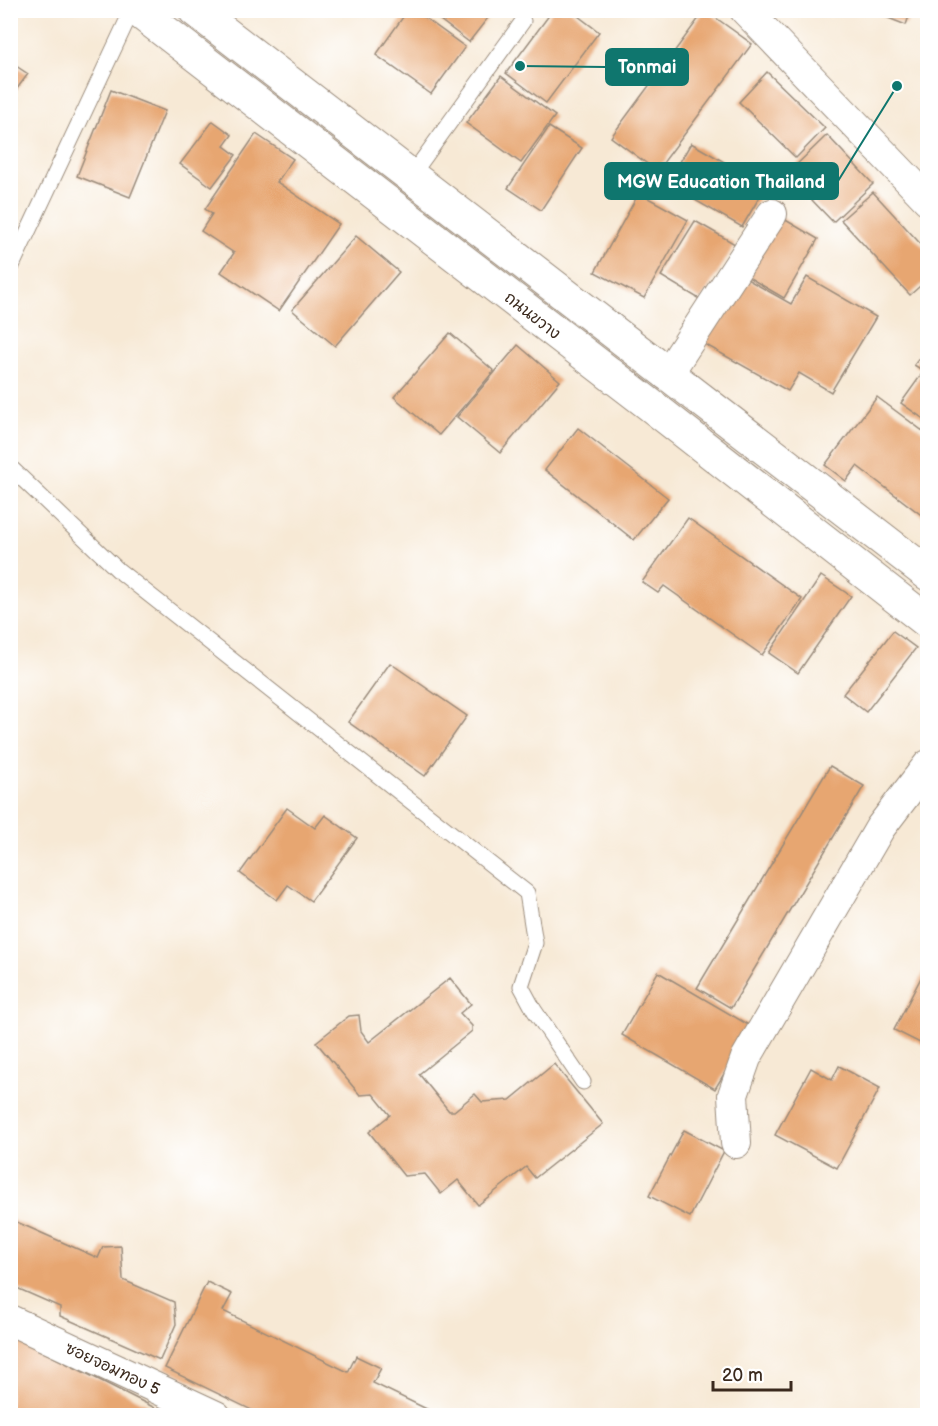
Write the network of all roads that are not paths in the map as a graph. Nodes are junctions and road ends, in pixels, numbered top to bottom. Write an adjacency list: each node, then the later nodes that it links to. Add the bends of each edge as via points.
1 (132, 10): 9 (lane)
2 (137, 10): 13 (main road, ถนนขวาง)
3 (195, 10): 6 (main road)
4 (745, 10): 7 (street)
5 (523, 21): 6 (lane)
6 (411, 176): 10 (main road)
7 (927, 200)
8 (772, 214): 10 (street)
9 (10, 270)
10 (667, 375): 12 (main road)
11 (10, 467): 15 (lane, via 118,570 527,893 535,943 521,986)
12 (927, 575): 13 (main road)
13 (915, 612)
14 (927, 765): 16 (street, via 880,828 746,1058 733,1095)
15 (583, 1082)
16 (736, 1143)
17 (10, 1320): 18 (street, ซอยจอมทอง 5)
18 (216, 1416)

